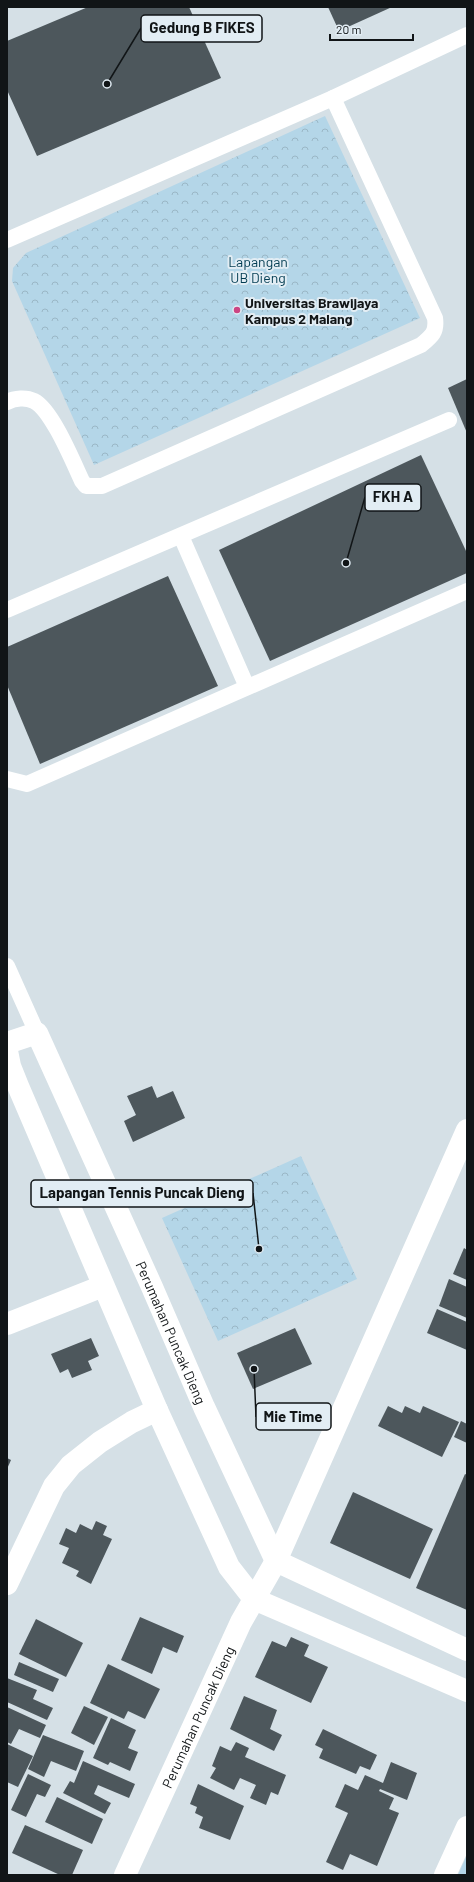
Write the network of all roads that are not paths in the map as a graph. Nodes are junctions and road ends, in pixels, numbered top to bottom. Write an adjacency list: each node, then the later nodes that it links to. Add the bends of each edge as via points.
1 (467, 35): 2 (lane)
2 (333, 98): 3 (lane); 4 (lane, via 435,318 437,328 430,338 421,345 102,486 86,486 82,481 43,408 34,401 22,398)
3 (7, 240)
4 (7, 402)
5 (449, 420): 6 (lane)
6 (181, 536): 8 (lane); 9 (lane)
7 (467, 591): 9 (lane)
8 (7, 610)
9 (247, 687): 10 (lane, via 27,784)
10 (7, 779)
11 (7, 966): 12 (lane)
12 (37, 1033): 13 (street); 20 (street, Perumahan Puncak Dieng, via 204,1407)
13 (7, 1043)
14 (7, 1051): 15 (street)
15 (12, 1088): 17 (street)
16 (467, 1130): 20 (street, Perumahan Puncak Dieng)
17 (102, 1286): 18 (street); 19 (street)
18 (7, 1324)
19 (157, 1410): 21 (street, via 100,1442 71,1465 54,1486); 22 (street, via 229,1567)
20 (276, 1561): 22 (street, Perumahan Puncak Dieng); 23 (street)
21 (7, 1584)
22 (254, 1599): 24 (street); 26 (street, Perumahan Puncak Dieng, via 241,1622)
23 (467, 1650)
24 (467, 1691)
25 (467, 1827): 27 (street)
26 (125, 1875)
27 (445, 1875)

